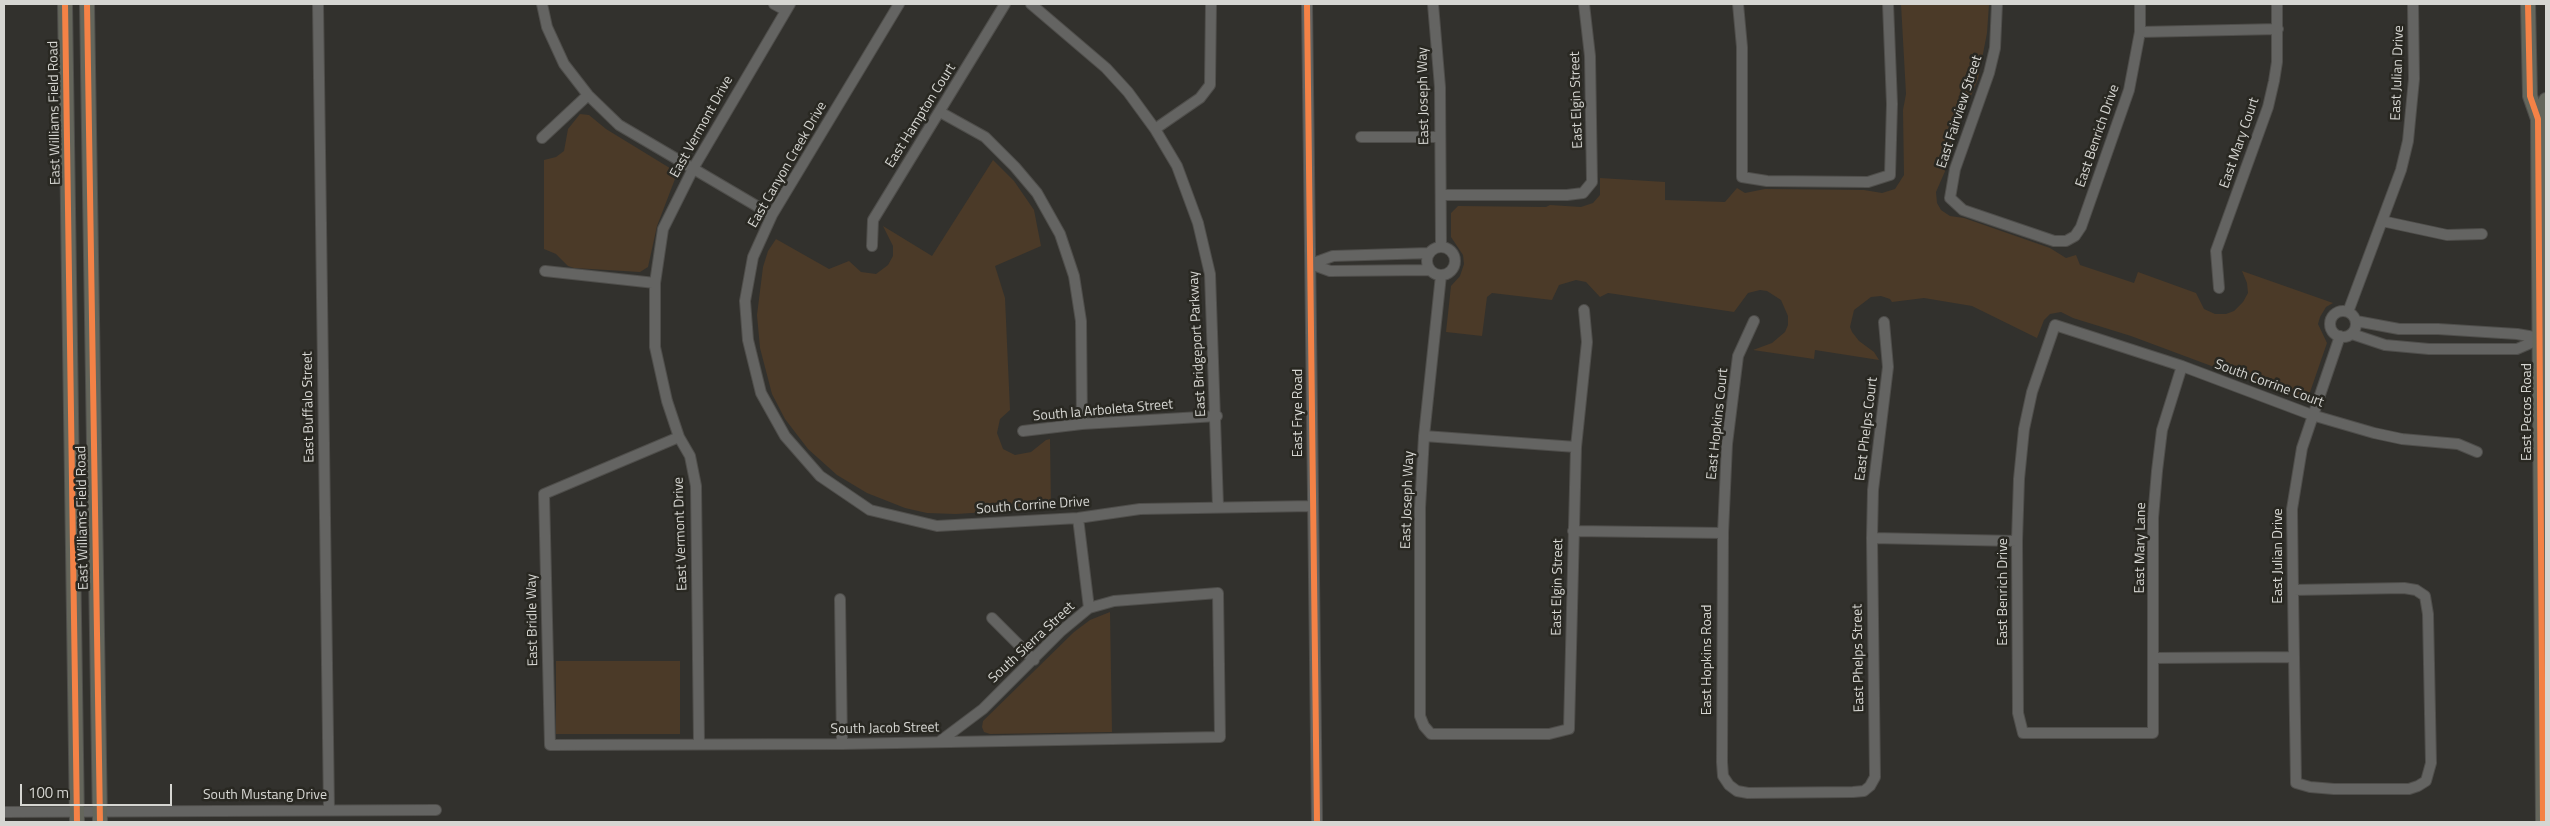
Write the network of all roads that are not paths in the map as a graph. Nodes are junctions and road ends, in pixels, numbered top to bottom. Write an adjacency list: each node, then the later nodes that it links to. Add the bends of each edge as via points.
1 (65, 4): 90 (main road, East Williams Field Road)
2 (87, 4): 91 (main road, East Williams Field Road)
3 (318, 4): 87 (street, East Buffalo Street)
4 (542, 4): 23 (street, via 547,27 564,64)
5 (774, 4): 20 (street)
6 (899, 4): 33 (street, East Canyon Creek Drive)
7 (1005, 4): 25 (street, East Hampton Court)
8 (1031, 4): 27 (street, East Bridgeport Parkway, via 1106,68)
9 (1211, 4): 27 (street, via 1210,84 1200,98)
10 (1307, 4): 40 (street, East Frye Road)
11 (1433, 4): 29 (street, East Joseph Way, via 1440,87)
12 (1584, 4): 32 (street, East Elgin Street, via 1590,56 1592,182 1583,193 1567,195)
13 (1738, 4): 14 (street, via 1742,47 1742,177 1767,181 1868,182 1890,175 1892,104)
14 (1888, 4)
15 (1997, 4): 36 (street, East Fairview Street, via 1995,48 1989,73 1955,170 1950,198 1963,210 2054,241)
16 (2140, 4): 22 (street, East Benrich Drive)
17 (2277, 4): 21 (street, East Mary Court)
18 (2413, 4): 34 (street, East Julian Drive, via 2414,79 2408,141)
19 (2528, 4): 26 (main road, East Pecos Road, via 2530,96)
20 (788, 7): 31 (street, East Vermont Drive)
21 (2278, 29): 22 (street); 45 (street, East Mary Court, via 2277,62 2268,107 2216,251)
22 (2140, 32): 36 (street, East Benrich Drive, via 2128,90 2081,227 2076,236)
23 (588, 96): 30 (street); 31 (street, via 619,125)
24 (2546, 100): 26 (main road, East Pecos Road)
25 (940, 112): 37 (street, East Hampton Court, via 873,220); 58 (street, via 985,137 1009,161 1037,193 1060,234 1074,276 1081,321)
26 (2538, 119): 54 (main road, East Pecos Road)
27 (1155, 129): 57 (street, East Bridgeport Parkway, via 1177,166 1198,223 1210,274)
28 (1361, 137): 29 (street)
29 (1439, 137): 32 (street, East Joseph Way)
30 (542, 138)
31 (694, 167): 33 (street); 44 (street, East Vermont Drive, via 663,230)
32 (1441, 195): 38 (street, East Joseph Way)
33 (772, 215): 60 (street, East Canyon Creek Drive, via 754,255 745,302 748,340 761,392)
34 (2382, 221): 35 (street, via 2447,235); 47 (street, East Julian Drive)
35 (2482, 234)
36 (2066, 241)
37 (872, 246)
38 (1441, 247): 39 (street); 43 (street, via 1451,252 1455,263 1449,273)
39 (1429, 253): 40 (street, via 1333,256); 41 (street)
40 (1311, 264): 41 (street, via 1330,271); 66 (street, East Frye Road)
41 (1430, 270): 43 (street)
42 (546, 271): 44 (street)
43 (1441, 275): 61 (street, East Joseph Way)
44 (654, 283): 62 (street, East Vermont Drive, via 654,347 666,401)
45 (2219, 288)
46 (1584, 310): 63 (street, East Elgin Street, via 1587,342)
47 (2348, 312): 49 (street); 53 (street, via 2337,313 2331,322 2334,332)
48 (1754, 321): 69 (street, East Hopkins Court, via 1738,356 1727,444)
49 (2356, 321): 52 (street); 54 (street, via 2399,329 2517,334)
50 (1884, 322): 70 (street, East Phelps Court, via 1888,367 1873,490)
51 (2055, 325): 55 (street, South Corrine Court); 71 (street, East Benrich Drive, via 2040,366 2024,429)
52 (2352, 334): 53 (street); 54 (street, via 2385,345 2429,349 2517,349)
53 (2340, 336): 56 (street, East Julian Drive)
54 (2543, 339): 93 (main road, East Pecos Road)
55 (2182, 366): 56 (street, South Corrine Court); 77 (street, East Mary Lane, via 2162,430 2156,471)
56 (2312, 415): 64 (street, South Corrine Court, via 2374,433 2402,439 2448,442); 72 (street, East Julian Drive, via 2302,448 2292,509)
57 (1216, 416): 58 (street, South la Arboleta Street); 65 (street, East Bridgeport Parkway)
58 (1082, 424): 59 (street, South la Arboleta Street)
59 (1023, 431)
60 (785, 436): 67 (street, South Corrine Drive, via 820,476 870,510 937,526)
61 (1424, 436): 63 (street); 79 (street, East Joseph Way, via 1420,508 1420,716 1424,726 1431,734 1440,735 1549,734)
62 (679, 438): 83 (street, East Vermont Drive, via 690,456 696,486); 85 (street, East Bridle Way, via 544,494)
63 (1576, 447): 68 (street, East Elgin Street)
64 (2476, 452)
65 (1218, 506): 66 (street, South Corrine Drive); 67 (street, South Corrine Drive, via 1140,509)
66 (1312, 506): 92 (street, East Frye Road)
67 (1078, 518): 74 (street)
68 (1573, 531): 69 (street); 79 (street, East Elgin Street)
69 (1723, 533): 86 (street, East Hopkins Road, via 1723,776 1737,791 1748,793 1864,791)
70 (1872, 538): 71 (street); 86 (street, East Phelps Street)
71 (2017, 540): 80 (street, East Benrich Drive, via 2018,712 2024,733)
72 (2293, 590): 76 (street, East Julian Drive); 76 (street, East Julian Drive, via 2404,588 2416,590 2424,596 2428,614 2431,764 2426,781 2409,788 2310,787 2296,783)
73 (840, 599): 84 (street)
74 (1089, 608): 78 (street, South Sierra Street); 81 (street, South Sierra Street, via 1114,600 1218,593)
75 (992, 618): 78 (street)
76 (2294, 657): 77 (street)
77 (2154, 658): 80 (street, East Mary Lane)
78 (1034, 660): 82 (street, South Sierra Street, via 983,709)
79 (1569, 729)
80 (2154, 733)
81 (1220, 737): 82 (street, South Jacob Street)
82 (939, 742): 84 (street, South Jacob Street)
83 (699, 744): 84 (street, South Jacob Street); 85 (street, South Jacob Street)
84 (842, 744)
85 (550, 746)
86 (1875, 777)
87 (329, 809): 88 (street, South Mustang Drive); 91 (street, South Mustang Drive)
88 (436, 810)
89 (4, 812): 90 (street, South Mustang Drive)
90 (77, 817): 91 (street, South Mustang Drive)
91 (100, 817)
92 (1317, 822)
93 (2543, 822)

